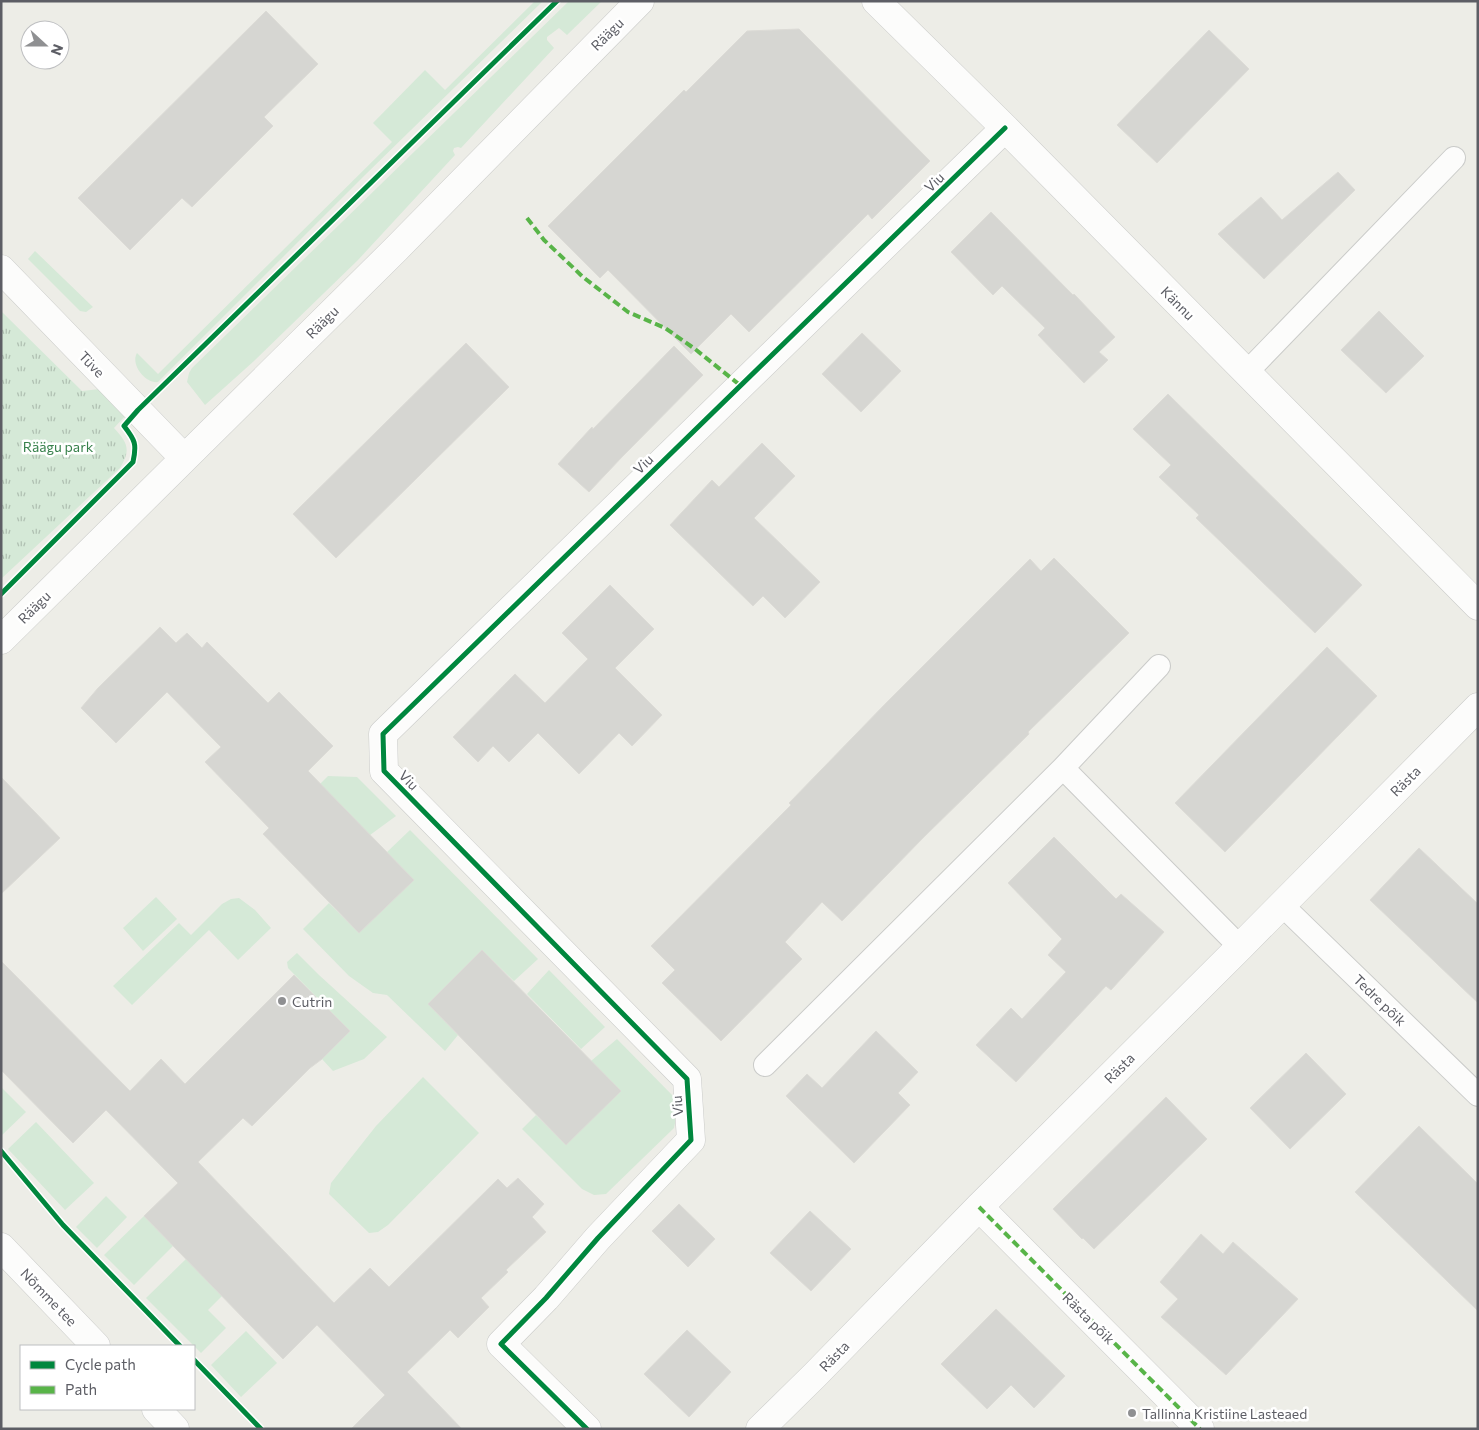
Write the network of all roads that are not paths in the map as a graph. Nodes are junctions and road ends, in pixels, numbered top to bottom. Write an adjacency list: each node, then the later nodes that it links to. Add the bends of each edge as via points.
1 (640, 1): 7 (street, Räägu)
2 (876, 1): 3 (street, Kännu)
3 (1005, 128): 6 (street, Kännu); 22 (street, Viu, via 383,734 384,771 687,1079 691,1140 501,1344)
4 (1454, 158): 6 (lane)
5 (1, 270): 7 (street, Tüve)
6 (1247, 372): 8 (street, Kännu)
7 (184, 458): 9 (street, Räägu)
8 (1478, 606)
9 (1, 640)
10 (1159, 666): 12 (lane)
11 (1478, 707): 13 (street, Rästa)
12 (1063, 768): 14 (lane); 15 (lane)
13 (1282, 905): 14 (street, Rästa); 16 (lane, Tedre põik)
14 (1240, 947): 17 (street, Rästa)
15 (765, 1065)
16 (1478, 1095)
17 (979, 1207): 23 (street, Rästa); 24 (street, Rästa põik)
18 (1, 1247): 19 (street, Nõmme tee)
19 (95, 1345)
20 (157, 1410): 21 (street)
21 (175, 1429)
22 (587, 1429)
23 (760, 1429)
24 (1200, 1429)

